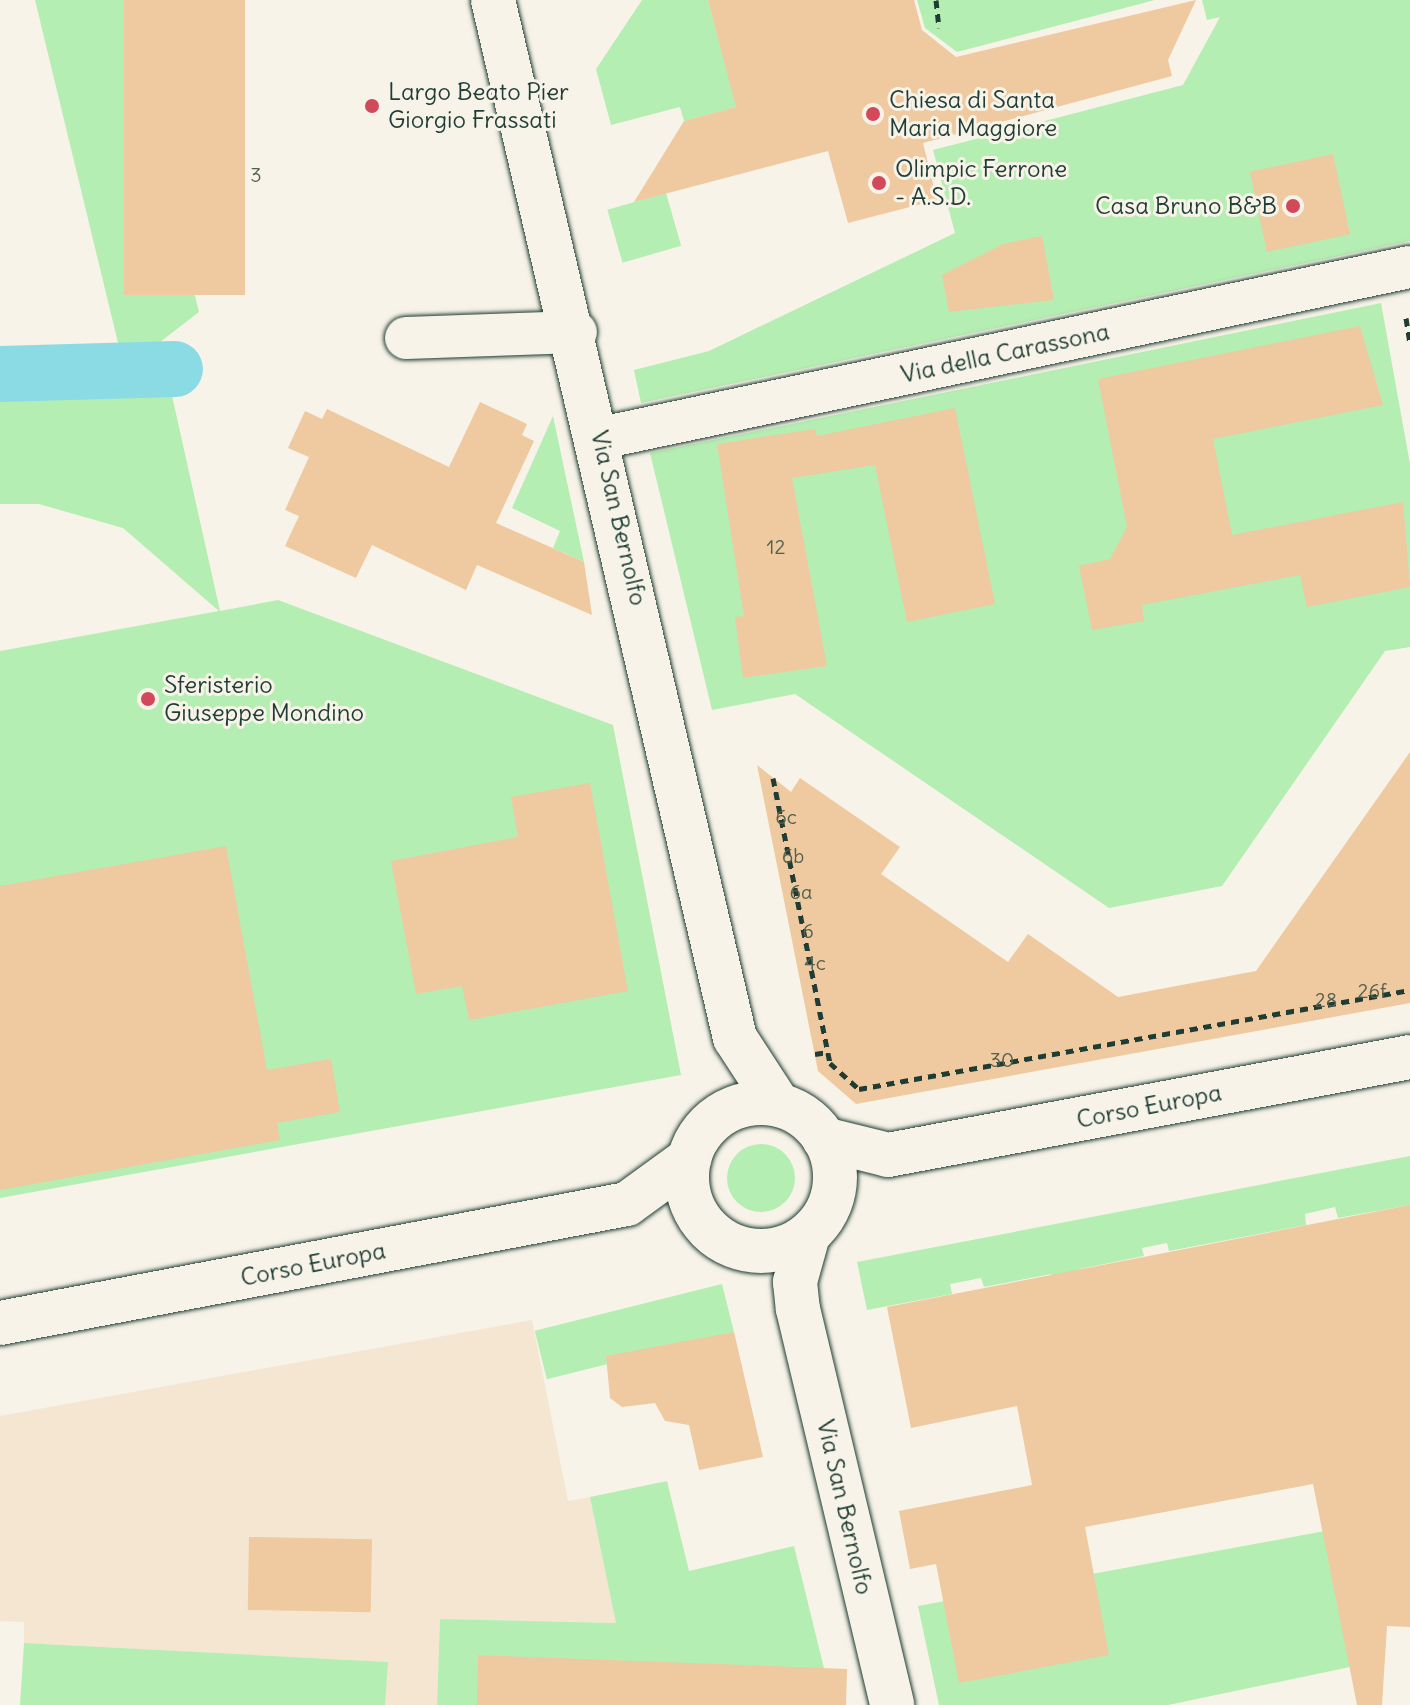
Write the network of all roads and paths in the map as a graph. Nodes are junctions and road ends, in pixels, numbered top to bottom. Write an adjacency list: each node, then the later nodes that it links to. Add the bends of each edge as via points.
1 (493, 0): 5 (street, Via San Bernolfo)
2 (936, 0): 3 (path)
3 (939, 28)
4 (1410, 267): 7 (street, Via della Carassona)
5 (576, 332): 6 (street); 7 (street, Via San Bernolfo)
6 (406, 338)
7 (601, 438): 10 (street, Via San Bernolfo)
8 (773, 778): 11 (path)
9 (1410, 990): 14 (path)
10 (735, 1038): 16 (street, Via San Bernolfo); 17 (street, Via San Bernolfo, via 734,1069)
11 (828, 1052): 12 (path); 14 (path, via 859,1089)
12 (815, 1054)
13 (1410, 1057): 19 (street, Corso Europa)
14 (875, 1086): 15 (path)
15 (877, 1100)
16 (778, 1104): 17 (street, via 752,1103); 18 (street, Corso Europa, via 801,1114)
17 (718, 1116): 20 (street, Corso Europa)
18 (824, 1139): 19 (street, Corso Europa); 21 (street, via 835,1173)
19 (888, 1155): 21 (street, Corso Europa)
20 (689, 1159): 22 (street, Corso Europa); 23 (street, via 689,1198)
21 (833, 1197): 24 (street, Corso Europa)
22 (627, 1204): 23 (street, Corso Europa); 27 (street, Corso Europa)
23 (700, 1222): 25 (street, Corso Europa)
24 (808, 1235): 25 (street, via 787,1247); 26 (street, Via San Bernolfo, via 795,1282)
25 (749, 1250): 26 (street, Via San Bernolfo, via 784,1282)
26 (798, 1309): 28 (street, Via San Bernolfo)
27 (0, 1323)
28 (892, 1705)

